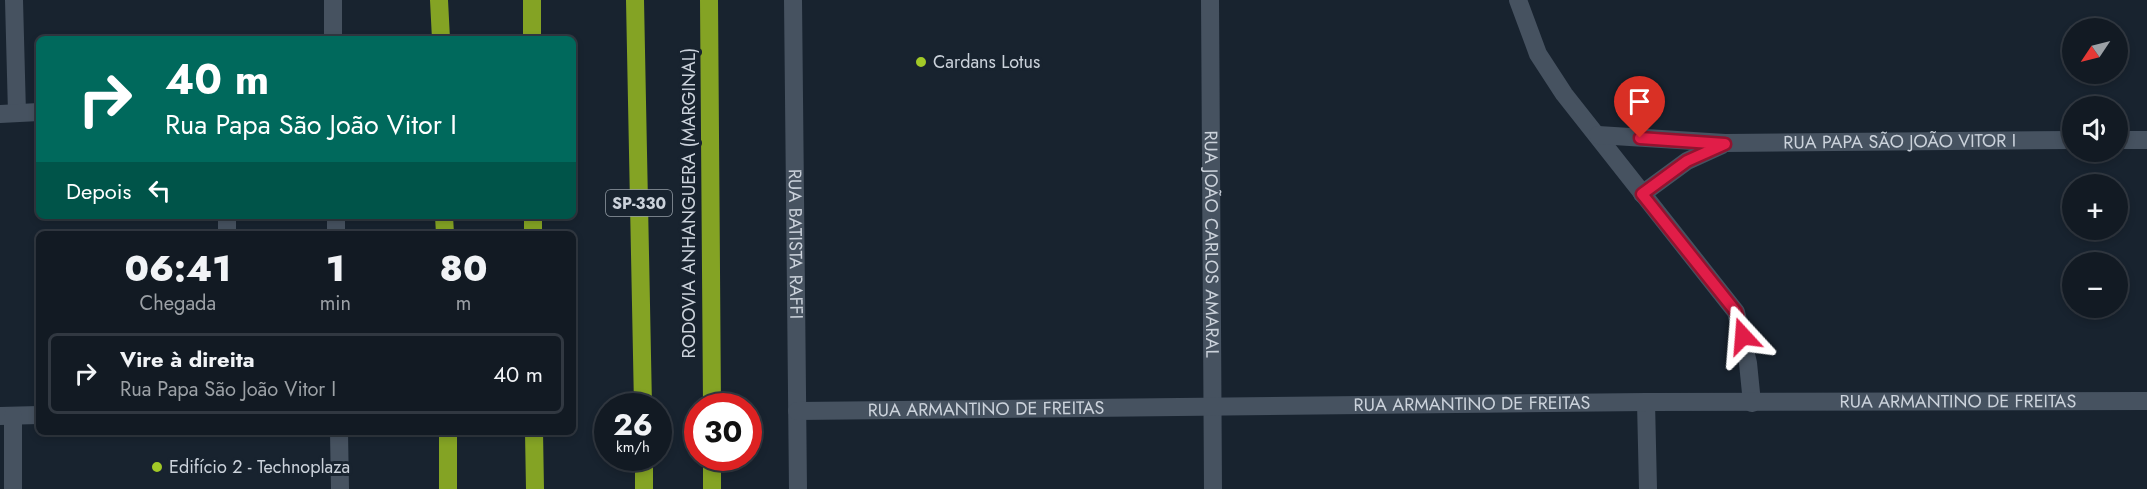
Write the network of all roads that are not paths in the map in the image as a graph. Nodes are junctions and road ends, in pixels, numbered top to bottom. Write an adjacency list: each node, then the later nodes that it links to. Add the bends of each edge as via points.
1 (14, 0): 14 (street)
2 (333, 0): 10 (street)
3 (439, 0): 11 (highway)
4 (532, 0): 12 (highway)
5 (635, 0): 21 (highway, SP-330)
6 (709, 0): 22 (highway, RODOVIA ANHANGUERA (MARGINAL))
7 (794, 0): 27 (street, RUA BATISTA RAFFI)
8 (1209, 0): 26 (street, RUA JOÃO CARLOS AMARAL)
9 (1518, 0): 15 (street, via 1538,54)
10 (333, 36)
11 (441, 36)
12 (532, 36)
13 (36, 112): 14 (street)
14 (8, 113)
15 (1598, 135): 19 (street, RUA PAPA SÃO JOÃO VITOR I); 20 (street)
16 (2062, 140): 19 (street, RUA PAPA SÃO JOÃO VITOR I)
17 (2128, 140): 18 (street)
18 (2147, 140)
19 (1725, 144): 20 (street, RUA PAPA SÃO JOÃO VITOR I, via 1687,161)
20 (1642, 194): 25 (street, via 1736,312)
21 (643, 393)
22 (712, 393)
23 (2147, 401): 25 (street, RUA ARMANTINO DE FREITAS)
24 (1646, 402): 25 (street, RUA ARMANTINO DE FREITAS); 26 (street, RUA ARMANTINO DE FREITAS); 43 (street)
25 (1752, 403)
26 (1212, 408): 27 (street, RUA ARMANTINO DE FREITAS); 42 (street, RUA JOÃO CARLOS AMARAL)
27 (797, 411): 41 (street, RUA BATISTA RAFFI)
28 (36, 415): 29 (street)
29 (6, 416): 35 (street)
30 (339, 435): 36 (street)
31 (448, 435): 37 (highway)
32 (534, 435): 38 (highway)
33 (644, 471): 39 (highway)
34 (712, 471): 40 (highway)
35 (13, 489)
36 (340, 489)
37 (448, 489)
38 (534, 489)
39 (644, 489)
40 (712, 489)
41 (798, 489)
42 (1213, 489)
43 (1648, 489)

